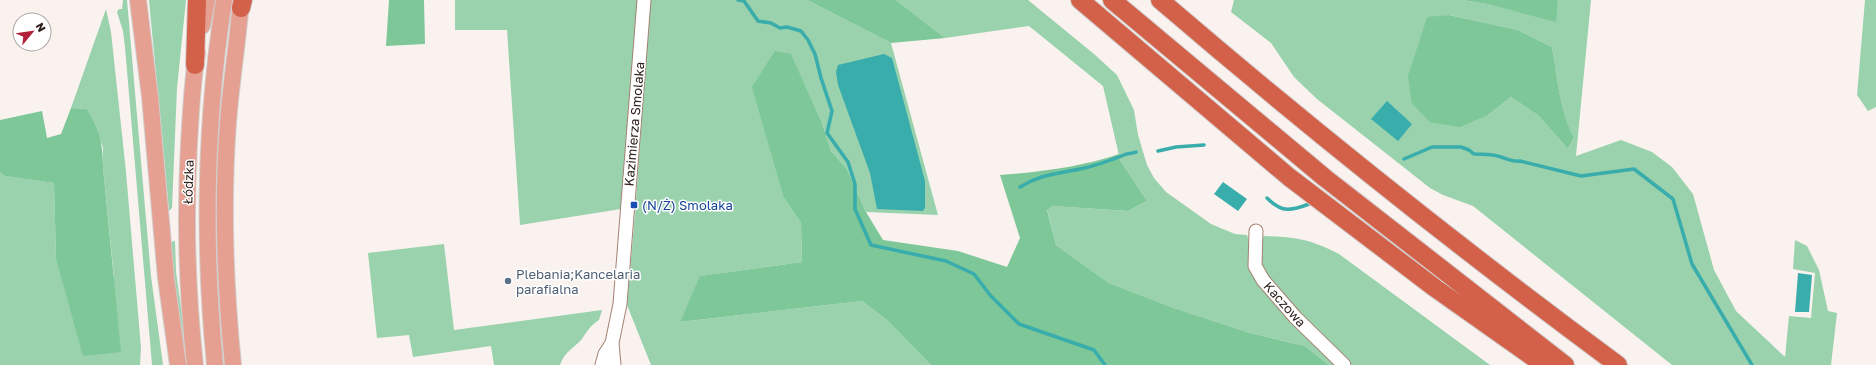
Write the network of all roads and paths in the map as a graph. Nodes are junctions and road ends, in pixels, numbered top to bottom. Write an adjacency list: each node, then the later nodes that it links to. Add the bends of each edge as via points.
1 (138, 0): 14 (main road)
2 (197, 0): 12 (highway)
3 (207, 0): 12 (main road, Łódzka)
4 (224, 0): 19 (main road, Łódzka, via 212,87 207,171 208,264)
5 (644, 0): 15 (street, Kazimierza Smolaka, via 620,304)
6 (1080, 0): 24 (highway, via 1289,177 1435,288)
7 (1112, 0): 25 (highway, via 1331,183)
8 (1160, 0): 11 (highway)
9 (1171, 0): 11 (highway)
10 (242, 3): 20 (main road, via 229,108 225,192 226,268)
11 (1217, 48): 26 (highway, via 1472,255)
12 (195, 65): 18 (main road, Łódzka, via 187,211)
13 (1256, 231): 23 (street, Kaczowa, via 1255,266 1263,280)
14 (173, 334): 16 (main road); 17 (main road)
15 (612, 343): 21 (street, Kazimierza Smolaka); 22 (street, Kazimierza Smolaka)
16 (172, 365)
17 (178, 365)
18 (195, 365)
19 (215, 365)
20 (233, 365)
21 (602, 365)
22 (614, 365)
23 (1344, 365)
24 (1544, 365)
25 (1565, 365)
26 (1618, 365)

